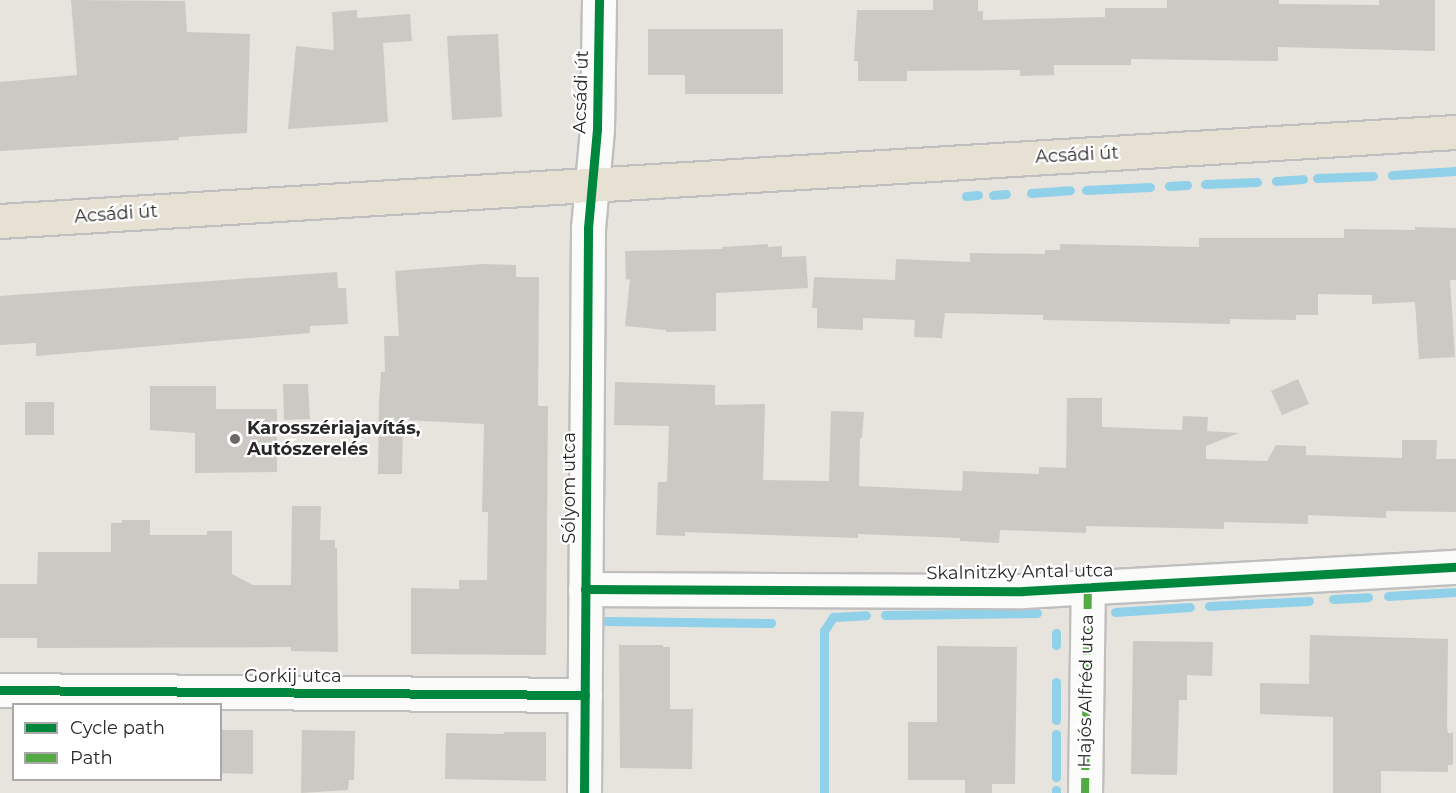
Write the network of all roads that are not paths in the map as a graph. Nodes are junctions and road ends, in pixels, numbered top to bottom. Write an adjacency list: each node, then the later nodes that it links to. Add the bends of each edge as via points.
1 (599, 0): 3 (street, Acsádi út, via 597,129)
2 (1456, 132): 3 (main road, Acsádi út)
3 (591, 184): 4 (main road, Acsádi út); 6 (street, Sólyom utca)
4 (0, 221)
5 (1456, 567): 7 (street, Skalnitzky Antal utca)
6 (585, 589): 7 (street, Skalnitzky Antal utca); 9 (street, Sólyom utca)
7 (1088, 589): 11 (street, Hajós Alfréd utca)
8 (0, 690): 9 (street, Gorkij utca)
9 (585, 695): 10 (street, Sólyom utca)
10 (584, 793)
11 (1084, 793)

